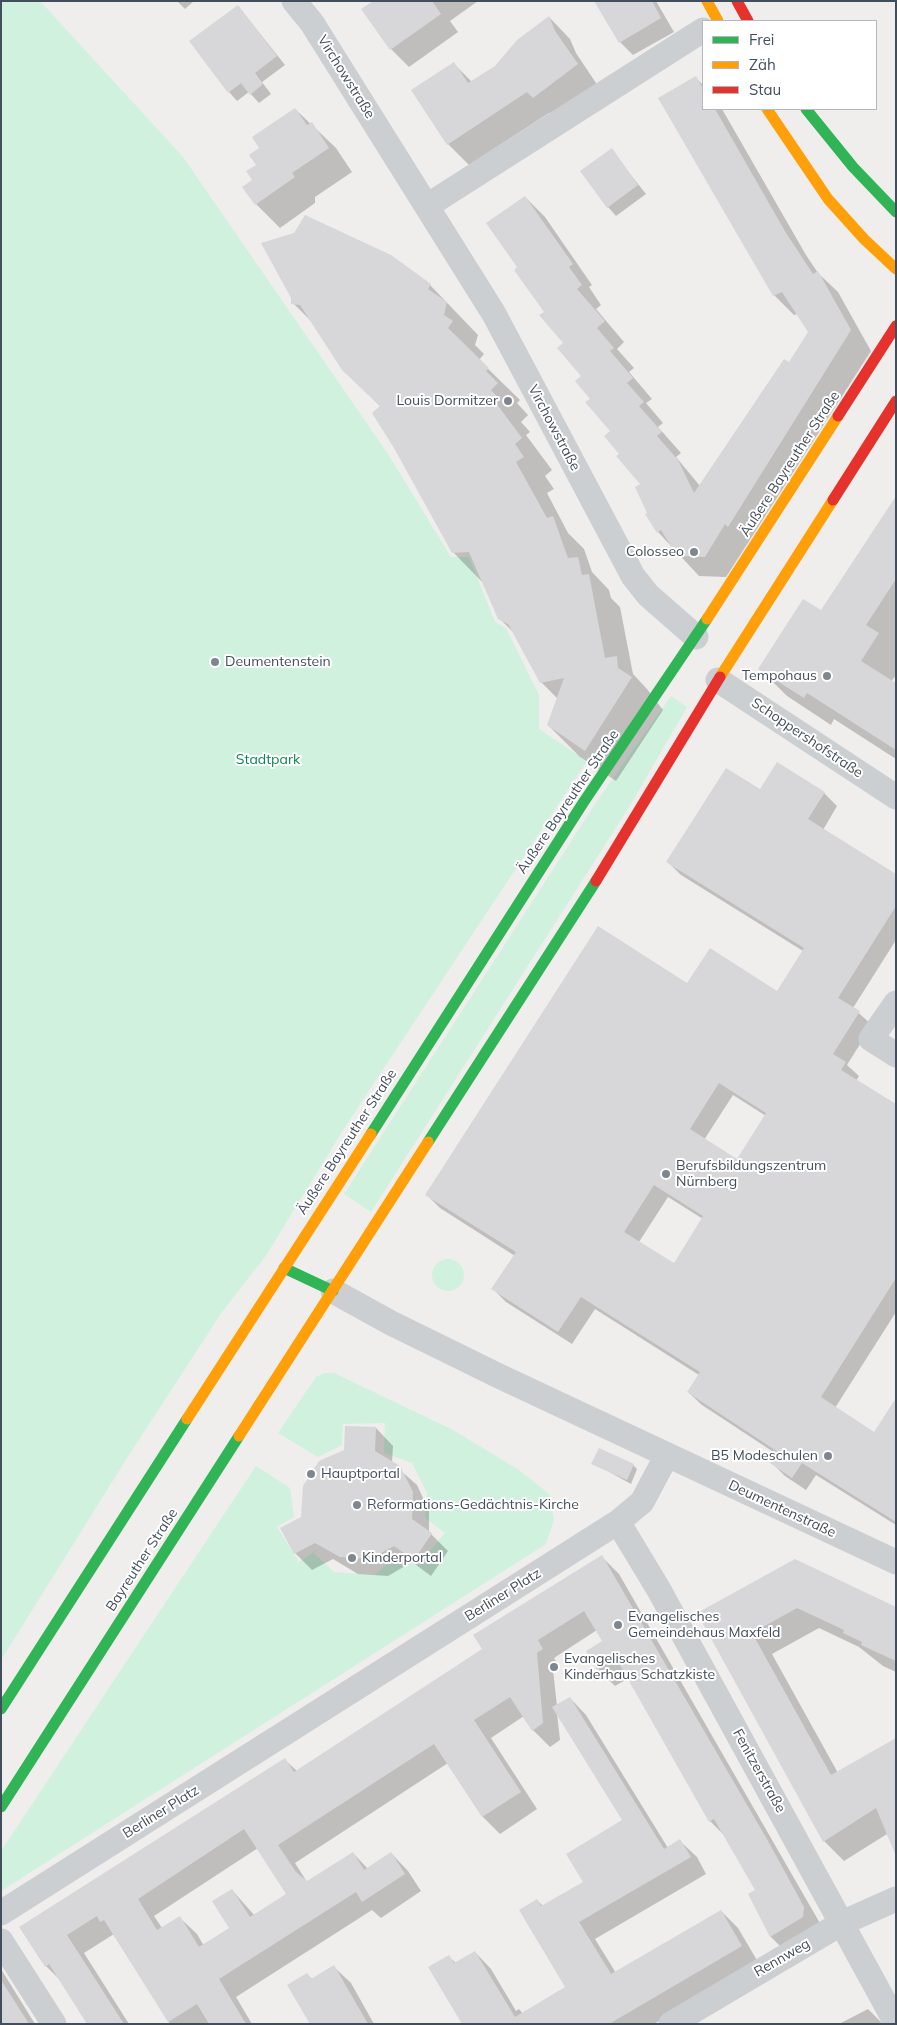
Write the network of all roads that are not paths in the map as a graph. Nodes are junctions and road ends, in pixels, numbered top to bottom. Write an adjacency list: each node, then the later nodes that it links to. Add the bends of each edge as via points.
1 (294, 1): 7 (street, Virchowstraße, via 312,23)
2 (736, 1): 3 (main road)
3 (747, 20)
4 (702, 26): 7 (street)
5 (768, 110): 9 (main road, via 828,199)
6 (807, 110): 8 (main road, via 853,167)
7 (427, 206): 12 (street, Virchowstraße, via 494,314 633,576 648,595)
8 (896, 212)
9 (896, 269)
10 (896, 326): 12 (main road, Äußere Bayreuther Straße)
11 (896, 401): 13 (main road)
12 (696, 638): 17 (main road, Äußere Bayreuther Straße, via 583,803)
13 (718, 680): 14 (street, Schoppershofstraße); 18 (main road, via 617,850)
14 (896, 797)
15 (896, 1002): 16 (street, via 871,1039)
16 (896, 1055)
17 (284, 1268): 18 (main road); 22 (main road, Äußere Bayreuther Straße)
18 (332, 1291): 19 (street, via 391,1323); 23 (main road, Bayreuther Straße)
19 (667, 1456): 20 (street, Berliner Platz, via 642,1502); 21 (street, Deumentenstraße)
20 (618, 1522): 25 (street, Berliner Platz); 26 (street, Fenitzerstraße, via 659,1590)
21 (896, 1562)
22 (1, 1709)
23 (1, 1807)
24 (896, 1899): 26 (street, Rennweg)
25 (1, 1913)
26 (842, 1923): 28 (street, Fenitzerstraße); 30 (street, Rennweg)
27 (1, 1941): 29 (street)
28 (896, 2023)
29 (54, 2024)
30 (671, 2024)

